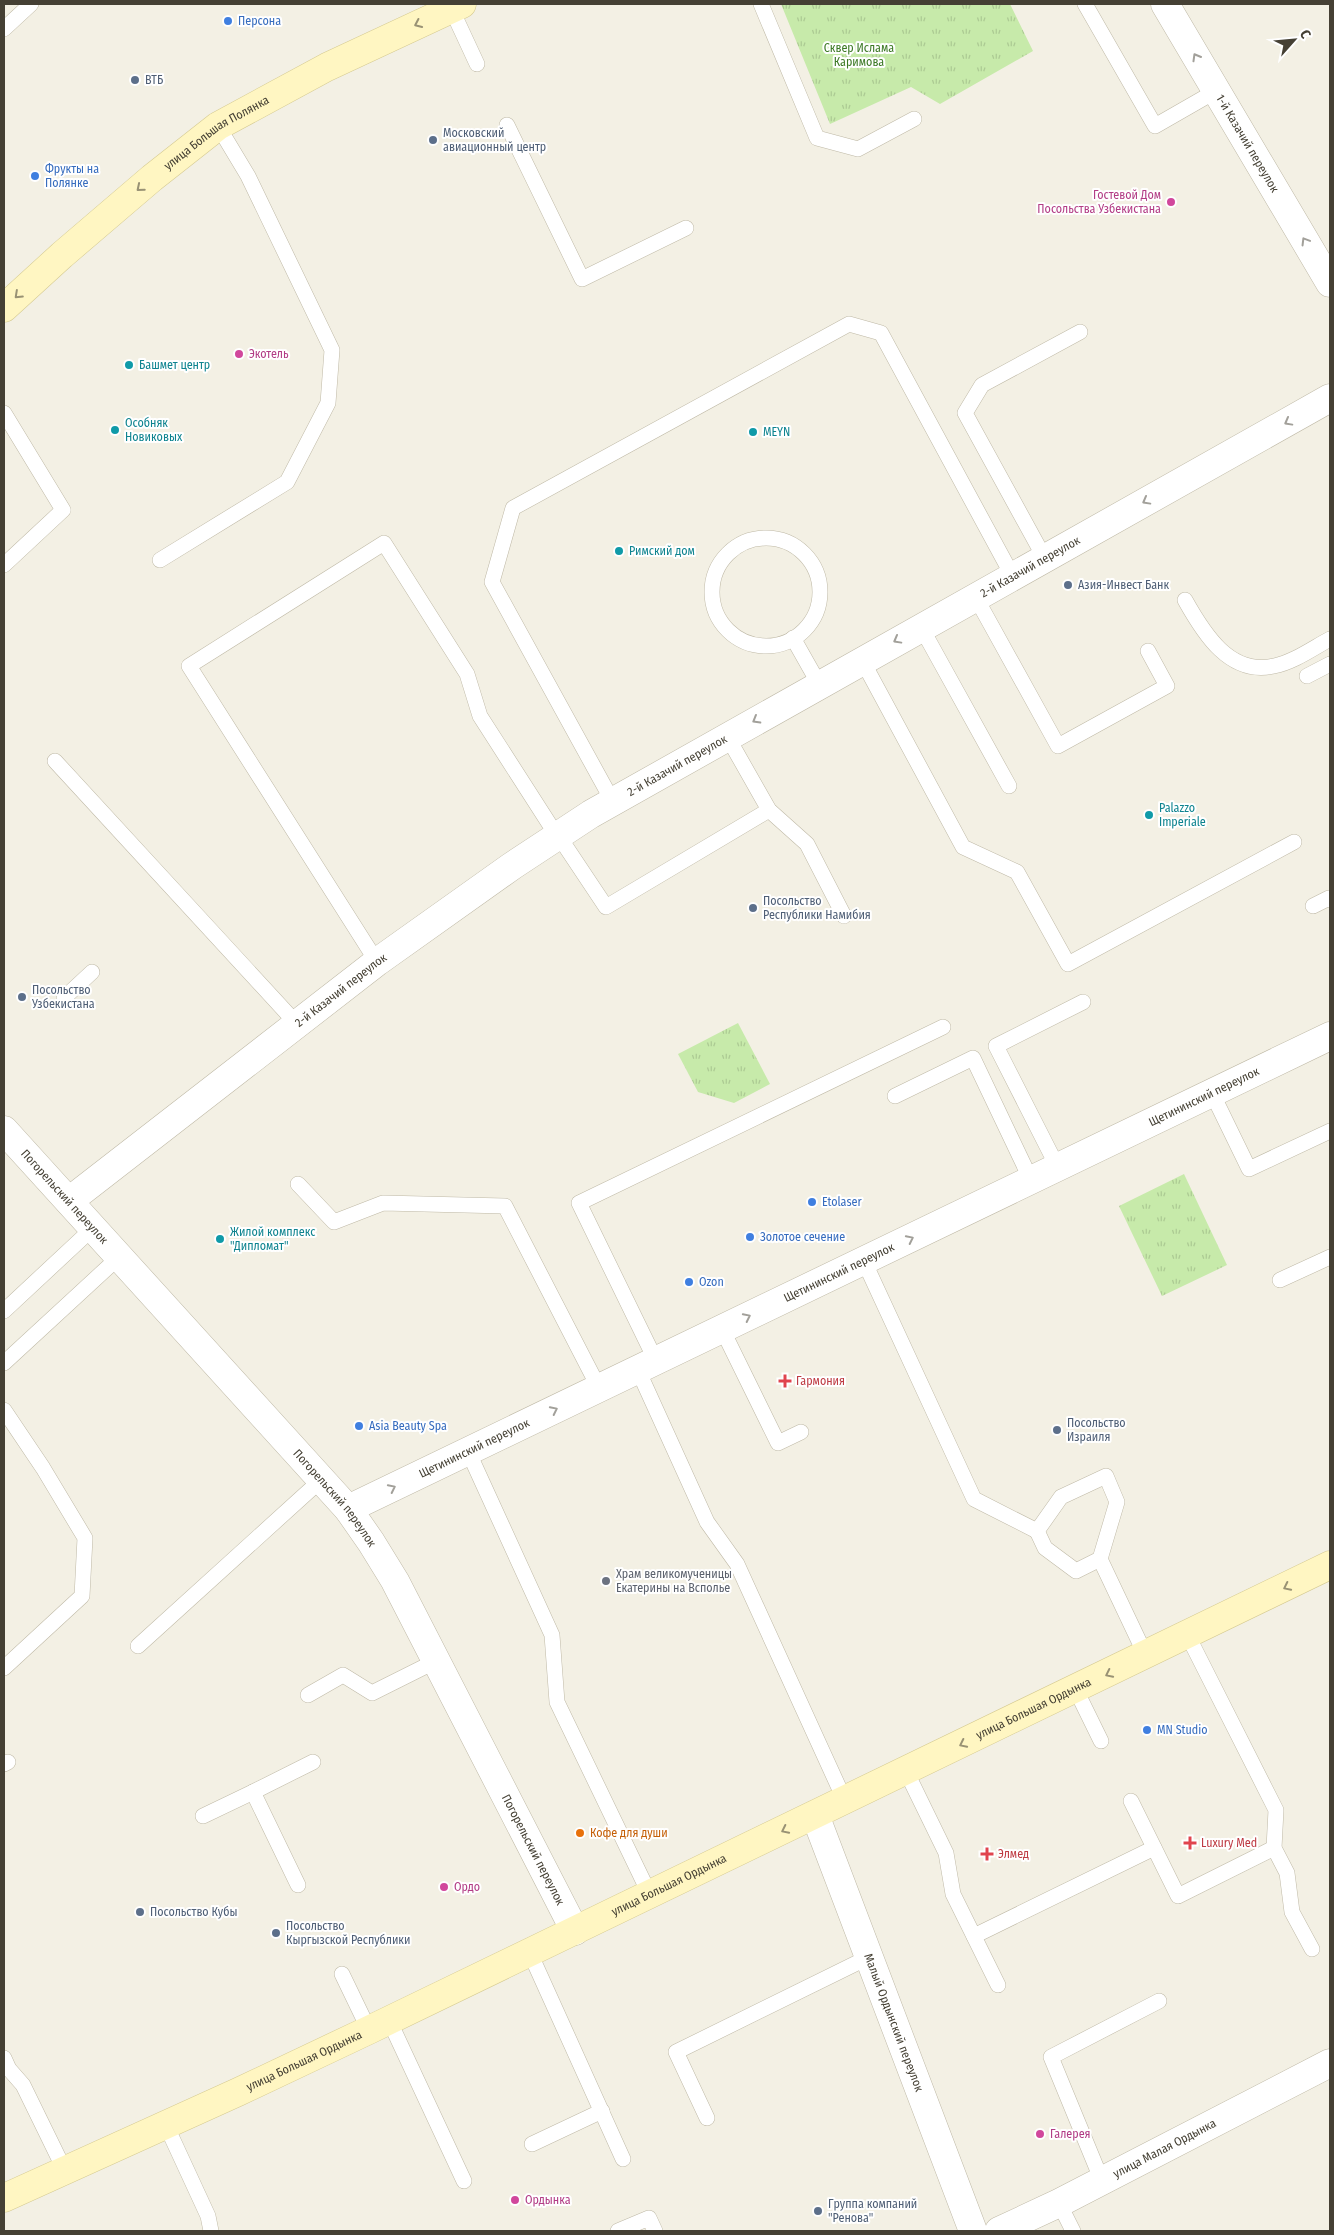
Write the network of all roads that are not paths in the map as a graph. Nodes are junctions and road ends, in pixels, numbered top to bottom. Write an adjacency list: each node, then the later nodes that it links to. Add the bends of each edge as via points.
1 (31, 4): 6 (lane)
2 (761, 4): 9 (lane, via 817,138 858,149)
3 (1085, 4): 8 (lane, via 1155,126)
4 (1165, 4): 8 (street, 1-й Казачий переулок, one-way to 4)
5 (456, 6): 7 (lane); 11 (main road, улица Большая Полянка, one-way to 11, via 327,67)
6 (4, 29)
7 (477, 64)
8 (1216, 91): 13 (street, 1-й Казачий переулок, one-way to 8)
9 (914, 119)
10 (507, 125): 12 (lane, via 582,279)
11 (218, 126): 14 (main road, улица Большая Полянка, one-way to 14, via 152,178); 19 (lane, via 243,167 332,350 328,404 287,482)
12 (686, 228)
13 (1330, 283)
14 (4, 308)
15 (1080, 332): 18 (lane, via 982,385 965,413)
16 (1330, 398): 18 (street, 2-й Казачий переулок, one-way to 18)
17 (4, 413): 20 (lane, via 63,510)
18 (1044, 557): 21 (street, 2-й Казачий переулок)
19 (160, 560)
20 (4, 565)
21 (1012, 575): 22 (street, 2-й Казачий переулок); 35 (lane, via 881,333 849,324 513,508 492,582)
22 (975, 596): 24 (street, 2-й Казачий переулок); 27 (lane, via 1058,746 1167,686)
23 (1185, 600): 26 (lane, via 1224,654 1248,668 1276,666)
24 (922, 626): 28 (street, 2-й Казачий переулок, one-way to 28); 34 (lane)
25 (793, 638): 25 (lane, via 806,628 815,614 818,580 812,564 787,542 771,538 754,539 738,545 716,570 712,586 713,604 719,619 730,632 761,646); 31 (lane)
26 (1330, 639)
27 (1148, 651)
28 (862, 660): 31 (street, 2-й Казачий переулок); 38 (lane, via 963,847 1017,872 1068,964)
29 (1330, 664): 30 (lane)
30 (1307, 676)
31 (819, 684): 32 (street, 2-й Казачий переулок, one-way to 32)
32 (727, 736): 35 (street, 2-й Казачий переулок); 36 (lane)
33 (55, 761): 46 (lane)
34 (1009, 786)
35 (612, 802): 37 (street, 2-й Казачий переулок)
36 (769, 810): 37 (lane, via 606,907); 41 (lane, via 807,844)
37 (558, 836): 42 (street, 2-й Казачий переулок); 42 (lane, via 480,716 467,674 384,542 190,666)
38 (1294, 842)
39 (1330, 900): 40 (lane)
40 (1313, 906)
41 (844, 916)
42 (377, 962): 46 (street, 2-й Казачий переулок)
43 (92, 972): 44 (lane)
44 (64, 998)
45 (1083, 1002): 53 (lane, via 996,1046)
46 (297, 1024): 56 (street, 2-й Казачий переулок)
47 (944, 1027): 65 (lane, via 579,1203)
48 (1330, 1036): 49 (street, Щетининский переулок)
49 (1212, 1093): 52 (lane, via 1249,1169); 53 (street, Щетининский переулок)
50 (895, 1096): 54 (lane, via 973,1058)
51 (4, 1130): 56 (street, Погорельский переулок)
52 (1330, 1131)
53 (1058, 1168): 54 (street, Щетининский переулок)
54 (1031, 1180): 60 (street, Щетининский переулок, one-way to 54)
55 (298, 1184): 66 (lane, via 334,1222 383,1202 505,1206)
56 (69, 1201): 57 (street, Погорельский переулок)
57 (93, 1228): 59 (street, Погорельский переулок); 62 (lane)
58 (1330, 1257): 61 (lane)
59 (119, 1258): 64 (lane); 70 (street, Погорельский переулок)
60 (864, 1261): 63 (street, Щетининский переулок, one-way to 60); 72 (lane, via 974,1498)
61 (1280, 1280)
62 (4, 1311)
63 (722, 1329): 65 (street, Щетининский переулок); 68 (lane, via 778,1443)
64 (4, 1363)
65 (647, 1365): 66 (street, Щетининский переулок); 86 (lane, via 707,1522 737,1564)
66 (599, 1388): 69 (street, Щетининский переулок, one-way to 66)
67 (4, 1410): 79 (lane, via 85,1538 82,1596)
68 (801, 1432)
69 (468, 1451): 71 (street, Щетининский переулок, one-way to 69); 93 (lane, via 552,1635 557,1702)
70 (321, 1480): 71 (street, Погорельский переулок); 76 (lane)
71 (348, 1509): 78 (street, Погорельский переулок, via 395,1581)
72 (1037, 1531): 73 (lane, via 1045,1548 1076,1571); 73 (lane, via 1061,1497 1106,1476 1117,1502)
73 (1100, 1559): 77 (lane)
74 (1330, 1565): 75 (main road, улица Большая Ордынка, one-way to 75)
75 (1188, 1636): 77 (main road, улица Большая Ордынка); 91 (lane, via 1276,1810)
76 (138, 1646)
77 (1146, 1656): 80 (main road, улица Большая Ордынка, one-way to 80)
78 (436, 1661): 81 (lane, via 372,1693 343,1675); 94 (street, Погорельский переулок)
79 (4, 1668)
80 (1076, 1690): 82 (lane); 84 (main road, улица Большая Ордынка, one-way to 84)
81 (308, 1695)
82 (1101, 1741)
83 (313, 1762): 85 (lane)
84 (906, 1771): 86 (main road, улица Большая Ордынка); 95 (lane, via 946,1853 953,1894)
85 (253, 1792): 89 (lane); 92 (lane)
86 (845, 1801): 88 (main road, улица Большая Ордынка)
87 (1131, 1801): 90 (lane)
88 (815, 1815): 93 (main road, улица Большая Ордынка, one-way to 93); 98 (street, Малый Ордынский переулок)
89 (203, 1816)
90 (1154, 1848): 91 (lane, via 1178,1896); 95 (lane)
91 (1274, 1848): 96 (lane, via 1287,1873 1292,1912)
92 (298, 1885)
93 (650, 1895): 94 (main road, улица Большая Ордынка)
94 (575, 1931): 97 (main road, улица Большая Ордынка)
95 (974, 1936): 100 (lane)
96 (1312, 1949)
97 (530, 1952): 102 (main road, улица Большая Ордынка); 105 (lane)
98 (869, 1957): 106 (lane, via 676,2052); 118 (street, Малый Ордынский переулок)
99 (342, 1974): 102 (lane)
100 (998, 1985)
101 (1160, 2001): 112 (lane, via 1051,2057)
102 (379, 2025): 107 (main road, улица Большая Ордынка); 111 (lane)
103 (4, 2058): 110 (lane, via 23,2085)
104 (1330, 2063): 112 (street, улица Малая Ордынка)
105 (602, 2111): 108 (lane); 109 (lane)
106 (708, 2118)
107 (166, 2125): 110 (main road, улица Большая Ордынка); 115 (lane, via 208,2216)
108 (532, 2144)
109 (623, 2159)
110 (65, 2171): 113 (main road, улица Большая Ордынка)
111 (464, 2181)
112 (1102, 2181): 114 (street, улица Малая Ордынка)
113 (4, 2198)
114 (1059, 2203): 119 (street, улица Малая Ордынка); 120 (lane)
115 (211, 2231)
116 (618, 2231): 117 (lane, via 649,2218)
117 (655, 2231)
118 (973, 2231)
119 (999, 2231)
120 (1073, 2231)

